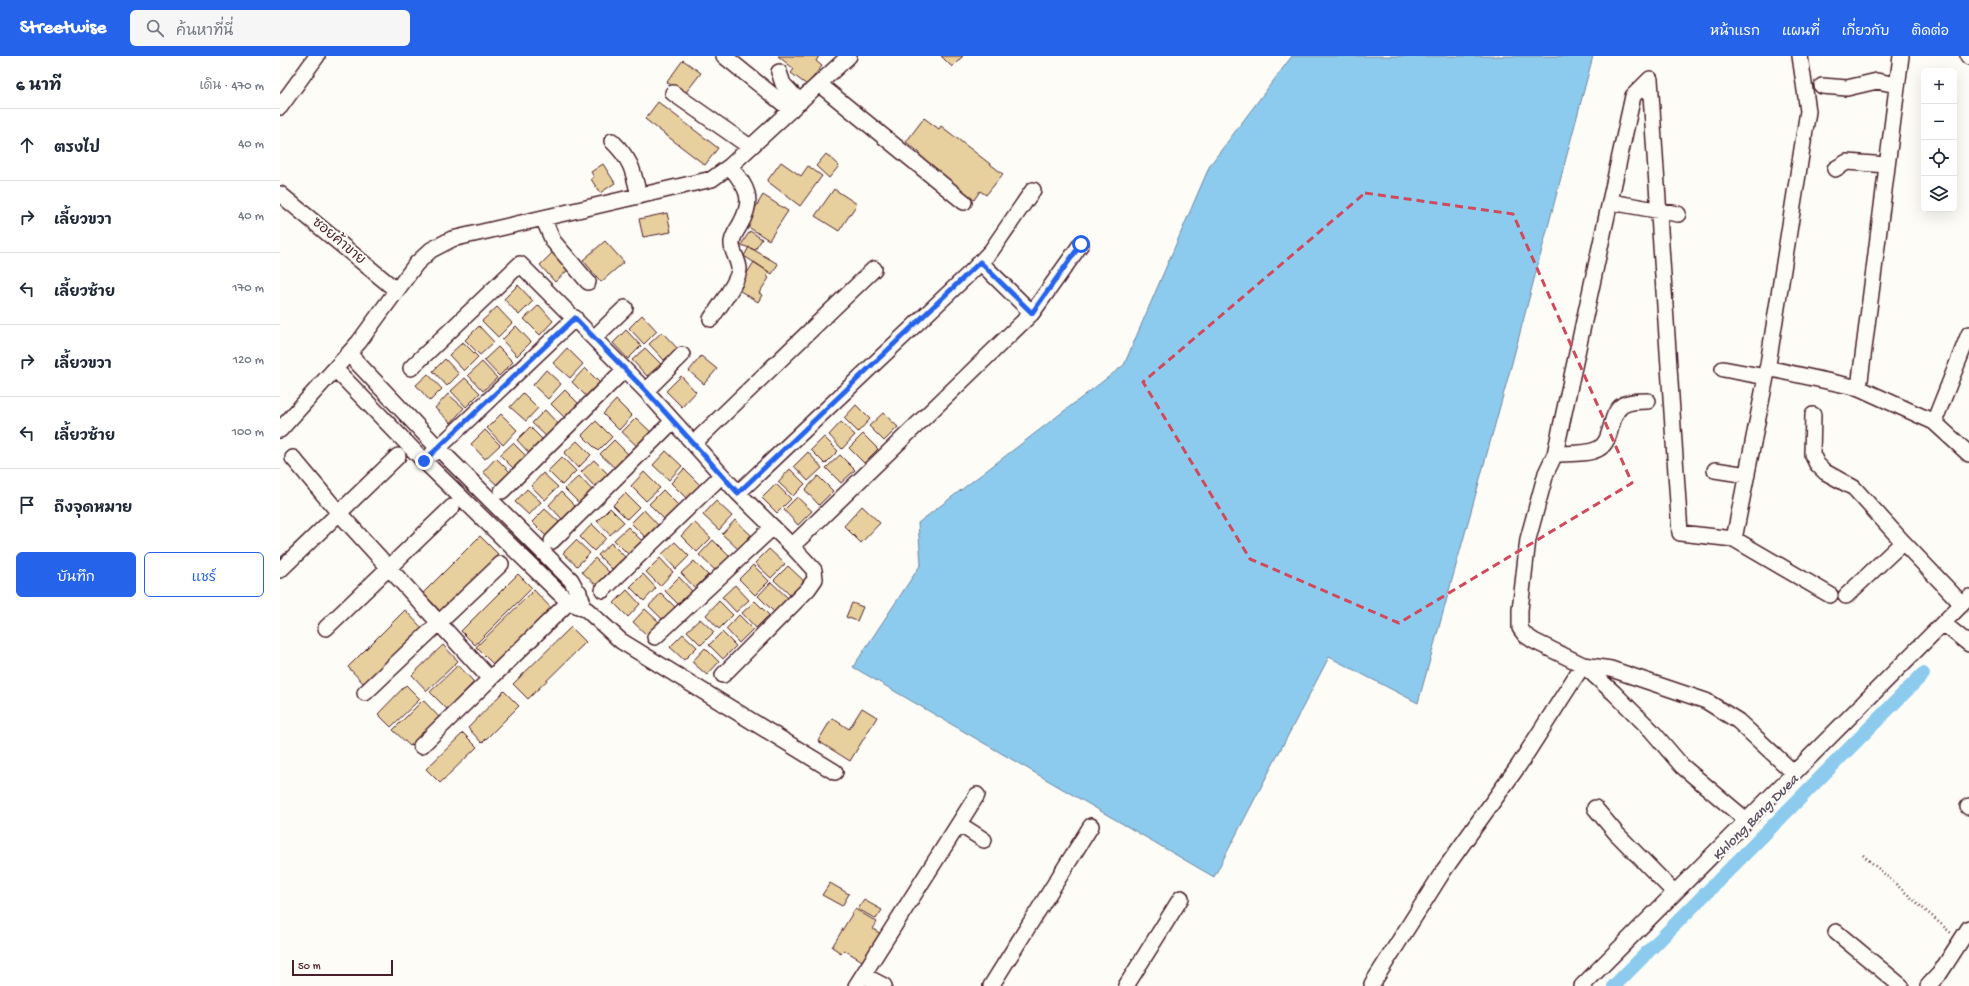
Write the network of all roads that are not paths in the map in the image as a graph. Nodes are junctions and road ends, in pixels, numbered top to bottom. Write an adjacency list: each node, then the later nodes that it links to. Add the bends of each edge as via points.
1 (317, 56): 12 (street)
2 (724, 56): 11 (street)
3 (849, 56): 7 (street)
4 (1800, 56): 43 (street, via 1808,111)
5 (1901, 56): 8 (street)
6 (779, 72): 11 (street)
7 (819, 84): 11 (street); 21 (street)
8 (1897, 85): 9 (street, via 1877,81 1847,88); 15 (street)
9 (1822, 86)
10 (673, 93): 14 (street)
11 (795, 106): 14 (street)
12 (280, 107)
13 (612, 142): 20 (street, via 625,154 632,166)
14 (750, 147): 16 (street)
15 (1887, 165): 17 (street, via 1847,162); 44 (street)
16 (730, 166): 20 (street, via 712,179); 34 (street, via 750,198 732,242 739,268 737,276)
17 (1835, 169)
18 (1033, 190): 27 (street, via 991,251)
19 (280, 194): 30 (street, ซอยค้าขาย)
20 (639, 196): 25 (street)
21 (964, 202)
22 (1611, 202): 23 (street); 23 (street, via 1633,96 1650,79); 56 (street)
23 (1659, 211): 24 (street); 70 (street, via 1680,533)
24 (1678, 214)
25 (543, 218): 29 (street, via 553,241); 30 (street, via 452,239 430,250)
26 (1081, 244): 32 (street)
27 (980, 262): 32 (street); 64 (street)
28 (874, 269): 53 (street)
29 (588, 282)
30 (396, 290): 37 (street)
31 (625, 308): 36 (street)
32 (1032, 313): 73 (street)
33 (575, 318): 36 (street); 39 (street, via 520,264); 54 (street)
34 (711, 319)
35 (1969, 334): 51 (street)
36 (594, 338): 42 (street)
37 (349, 354): 40 (street); 46 (street)
38 (682, 355): 45 (street)
39 (411, 368)
40 (335, 369): 48 (street); 52 (street)
41 (1723, 369): 43 (street)
42 (624, 370): 45 (street); 63 (street)
43 (1766, 372): 44 (street); 62 (street)
44 (1859, 388): 51 (street)
45 (646, 391): 50 (street)
46 (388, 395): 48 (street); 54 (street)
47 (1648, 400): 56 (street, via 1622,405 1616,413 1605,443 1599,449 1591,452)
48 (373, 408): 59 (street)
49 (1813, 415): 72 (street, via 1812,454 1817,464 1825,472 1854,488)
50 (673, 422): 53 (street); 71 (street)
51 (1934, 422): 55 (street)
52 (280, 430)
53 (694, 443): 61 (street)
54 (438, 448): 59 (street); 67 (street)
55 (1968, 453)
56 (1555, 454): 87 (street, via 1546,473 1528,539 1520,628 1534,641)
57 (398, 456): 66 (street)
58 (293, 458): 66 (street)
59 (424, 461): 69 (street)
60 (1715, 470): 62 (street)
61 (722, 475): 64 (street); 77 (street)
62 (1747, 475): 70 (street)
63 (502, 491)
64 (738, 493): 68 (street)
65 (452, 507): 75 (street)
66 (339, 513): 75 (street); 76 (street)
67 (509, 518): 69 (street); 80 (street, via 571,580)
68 (773, 527): 73 (street); 85 (street)
69 (495, 531): 80 (street)
70 (1734, 539): 78 (street)
71 (552, 541)
72 (1902, 542): 79 (street); 81 (street)
73 (792, 546): 88 (street, via 814,570 815,579)
74 (501, 564): 82 (street)
75 (389, 568): 82 (street); 84 (street)
76 (280, 570)
77 (603, 590)
78 (1830, 595)
79 (1846, 596)
80 (574, 597): 89 (street); 92 (street, via 621,641)
81 (1965, 601): 83 (street)
82 (439, 622): 89 (street); 90 (street)
83 (1943, 623): 86 (street); 93 (street)
84 (326, 628)
85 (655, 637)
86 (1969, 644)
87 (1583, 665): 93 (street, via 1610,669 1706,701 1738,721); 96 (street, via 1652,730 1682,766); 105 (street, via 1519,765 1444,870)
88 (723, 675)
89 (490, 679): 91 (street)
90 (365, 693)
91 (421, 746)
92 (835, 772)
93 (1794, 773): 96 (street)
94 (977, 795): 97 (street)
95 (1595, 808): 100 (street)
96 (1746, 820): 100 (street)
97 (959, 824): 99 (street); 104 (street)
98 (1091, 826): 107 (street)
99 (984, 840)
100 (1674, 892): 109 (street)
101 (1181, 898): 108 (street)
102 (1969, 928): 111 (street, via 1940,973)
103 (1836, 932): 110 (street)
104 (860, 980): 106 (street)
105 (1372, 984)
106 (884, 986)
107 (991, 986)
108 (1126, 986)
109 (1582, 986)
110 (1901, 986)
111 (1928, 986)

